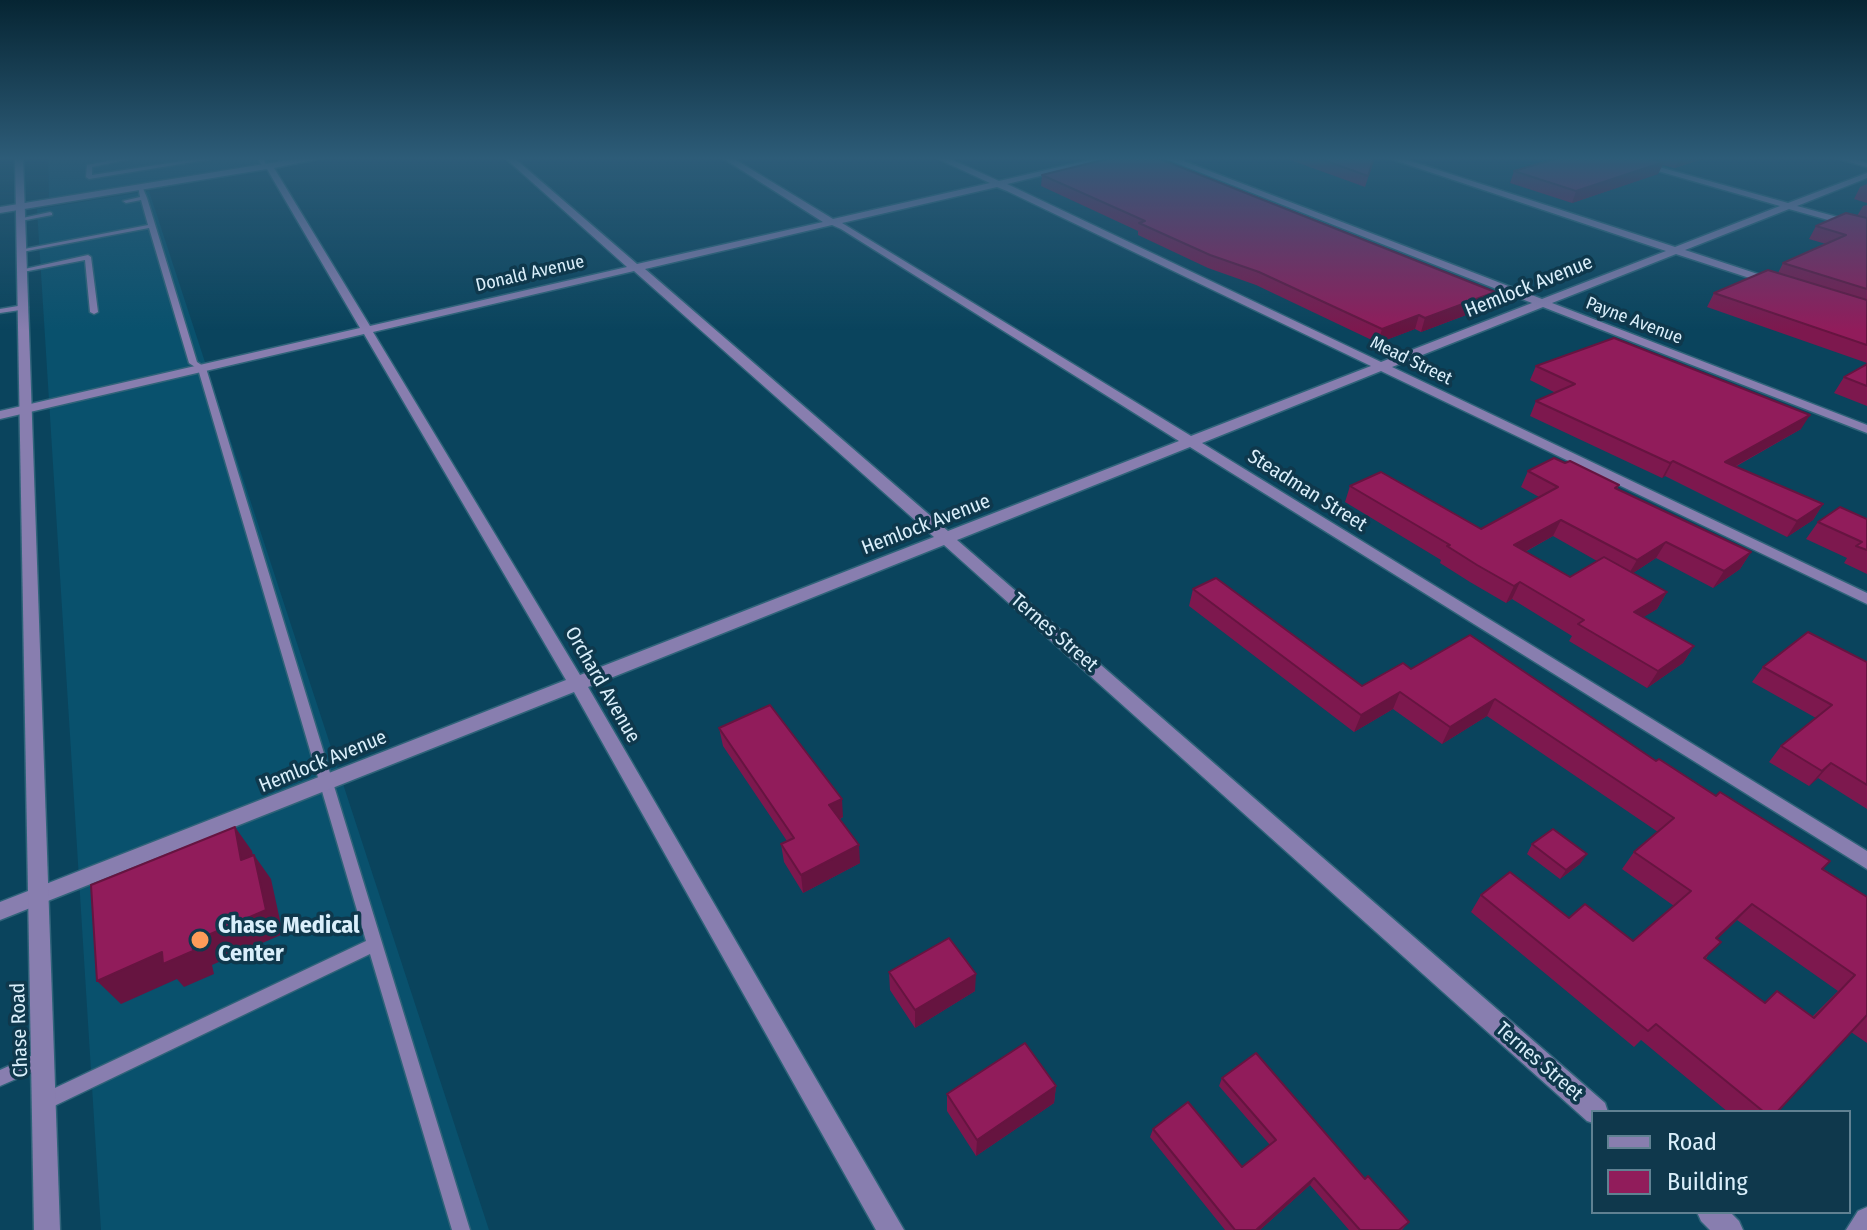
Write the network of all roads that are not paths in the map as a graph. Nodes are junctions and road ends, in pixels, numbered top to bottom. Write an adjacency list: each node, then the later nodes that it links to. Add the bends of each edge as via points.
1 (21, 214): 15 (street, Chase Road)
2 (148, 214): 13 (lane)
3 (296, 214): 24 (street, Orchard Avenue)
4 (574, 214): 17 (street, Ternes Street)
5 (820, 214): 12 (street, Steadman Street)
6 (871, 214): 12 (street, Donald Avenue)
7 (1060, 214): 25 (street, Mead Street)
8 (1313, 214): 20 (street, Payne Avenue)
9 (1566, 214): 16 (street)
10 (1767, 214): 16 (street, Hemlock Avenue)
11 (1818, 214): 14 (street)
12 (834, 223): 17 (street, Donald Avenue); 30 (street, Steadman Street)
13 (152, 226): 15 (lane); 26 (lane, via 193,363)
14 (1867, 228)
15 (22, 250): 18 (street, Chase Road)
16 (1676, 250): 19 (street); 20 (street, Hemlock Avenue)
17 (636, 268): 24 (street, Donald Avenue); 31 (street, Ternes Street)
18 (23, 270): 21 (street, Chase Road); 23 (lane, via 88,257)
19 (1782, 285)
20 (1542, 303): 25 (street, Hemlock Avenue); 29 (street, Payne Avenue)
21 (24, 307): 22 (lane); 27 (street, Chase Road)
22 (0, 311)
23 (94, 312)
24 (368, 330): 26 (street, Donald Avenue); 33 (street, Orchard Avenue)
25 (1382, 367): 30 (street, Hemlock Avenue); 32 (street, Mead Street)
26 (202, 368): 27 (street, Donald Avenue); 34 (lane)
27 (26, 409): 28 (street, Donald Avenue); 36 (street, Chase Road)
28 (0, 415)
29 (1867, 429)
30 (1191, 443): 31 (street, Hemlock Avenue); 35 (street, Steadman Street)
31 (947, 538): 33 (street, Hemlock Avenue); 42 (street, Ternes Street)
32 (1867, 599)
33 (577, 684): 34 (street, Hemlock Avenue); 47 (street, Orchard Avenue)
34 (327, 782): 36 (street, Hemlock Avenue); 38 (lane)
35 (1867, 861)
36 (39, 896): 37 (street, Hemlock Avenue); 39 (street, Chase Road)
37 (0, 911)
38 (375, 944): 41 (lane); 46 (lane)
39 (43, 1059): 40 (lane); 41 (street, Chase Road)
40 (0, 1078)
41 (44, 1102): 45 (street, Chase Road)
42 (1594, 1110)
43 (1712, 1214): 48 (street)
44 (1867, 1220): 49 (street)
45 (47, 1230)
46 (461, 1230)
47 (891, 1230)
48 (1730, 1230)
49 (1859, 1230)

